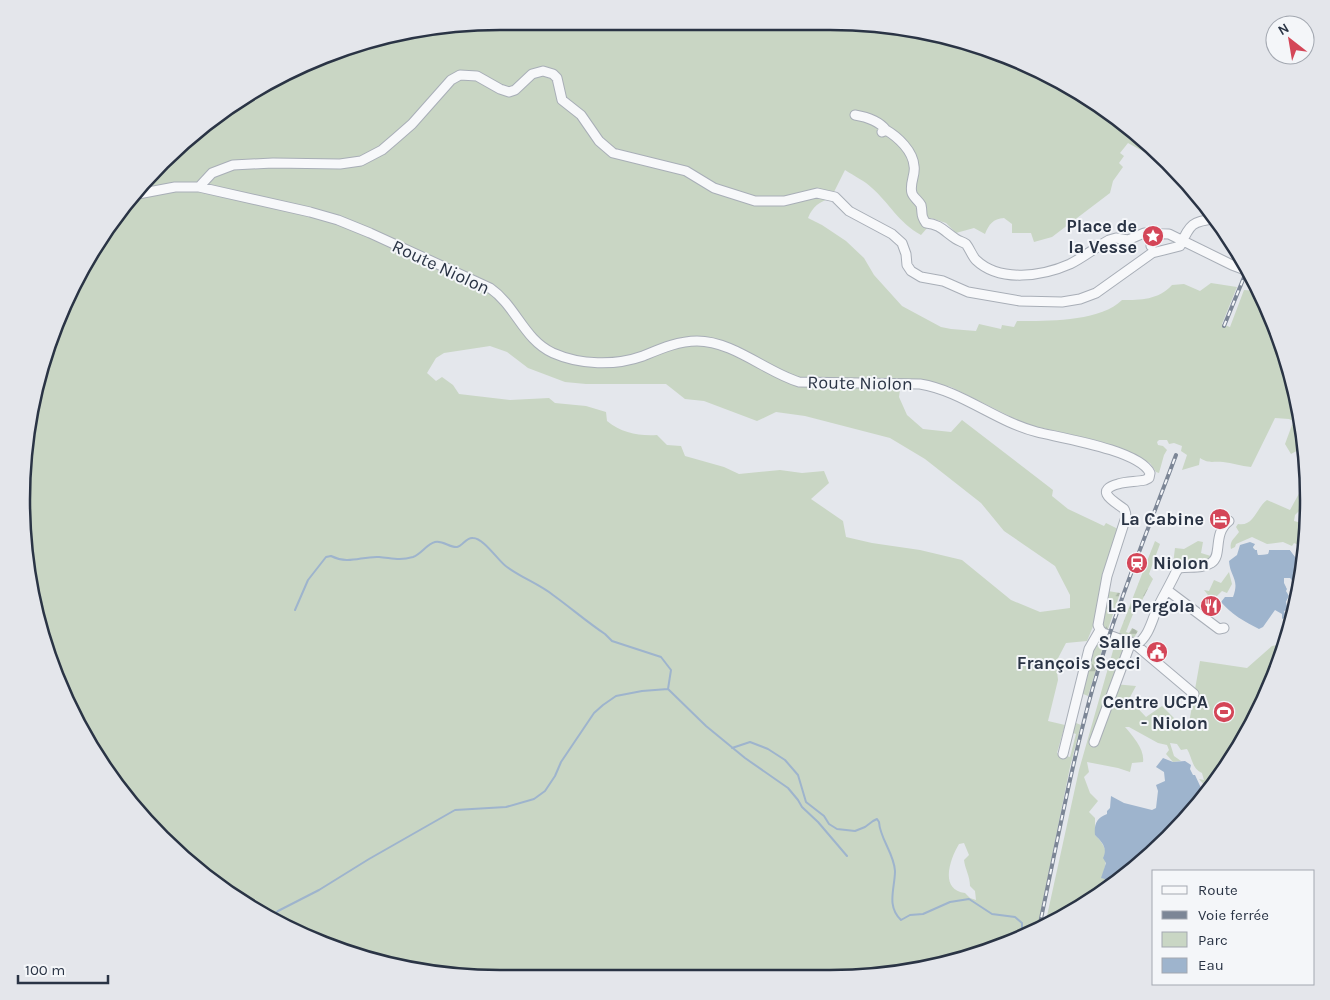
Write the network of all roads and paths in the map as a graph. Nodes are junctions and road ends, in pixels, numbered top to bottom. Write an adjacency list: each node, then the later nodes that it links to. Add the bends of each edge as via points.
1 (855, 115): 5 (street, via 883,126 884,131 905,146 914,166 912,194 926,223 943,228 965,243 976,260 994,273 1018,275 1054,270 1109,240 1128,240 1144,232)
2 (199, 187): 3 (street, Route Niolon, via 175,187); 6 (street, via 212,172 233,165 361,161 382,150 412,124 457,76 477,76 512,92 532,74 543,71 557,78 562,100 581,115 609,151 687,169 714,188 760,202 789,200 817,193 835,196 849,211 892,234 902,243 911,271 968,292 1020,301 1080,299 1096,293 1152,253 1176,248); 12 (street, Route Niolon, via 338,220 490,288 538,345 564,357 612,363 676,344 705,342 726,348 800,382 934,386 1021,427 1094,444 1142,464 1150,473 1147,479 1118,484 1107,491 1109,498 1124,510 1126,517 1107,576 1098,625)
3 (145, 193)
4 (1207, 220): 6 (street, via 1193,223)
5 (1156, 232): 6 (street); 7 (street)
6 (1182, 241): 8 (street)
7 (1151, 246)
8 (1239, 268)
9 (1229, 521): 10 (street, via 1220,531 1213,562 1205,566 1180,568)
10 (1167, 590): 11 (street, via 1219,629); 13 (street, via 1148,633 1142,641)
11 (1224, 628)
12 (1100, 630): 13 (street); 16 (street, via 1089,649)
13 (1134, 643): 14 (street); 15 (street)
14 (1194, 694)
15 (1094, 742)
16 (1062, 754)

